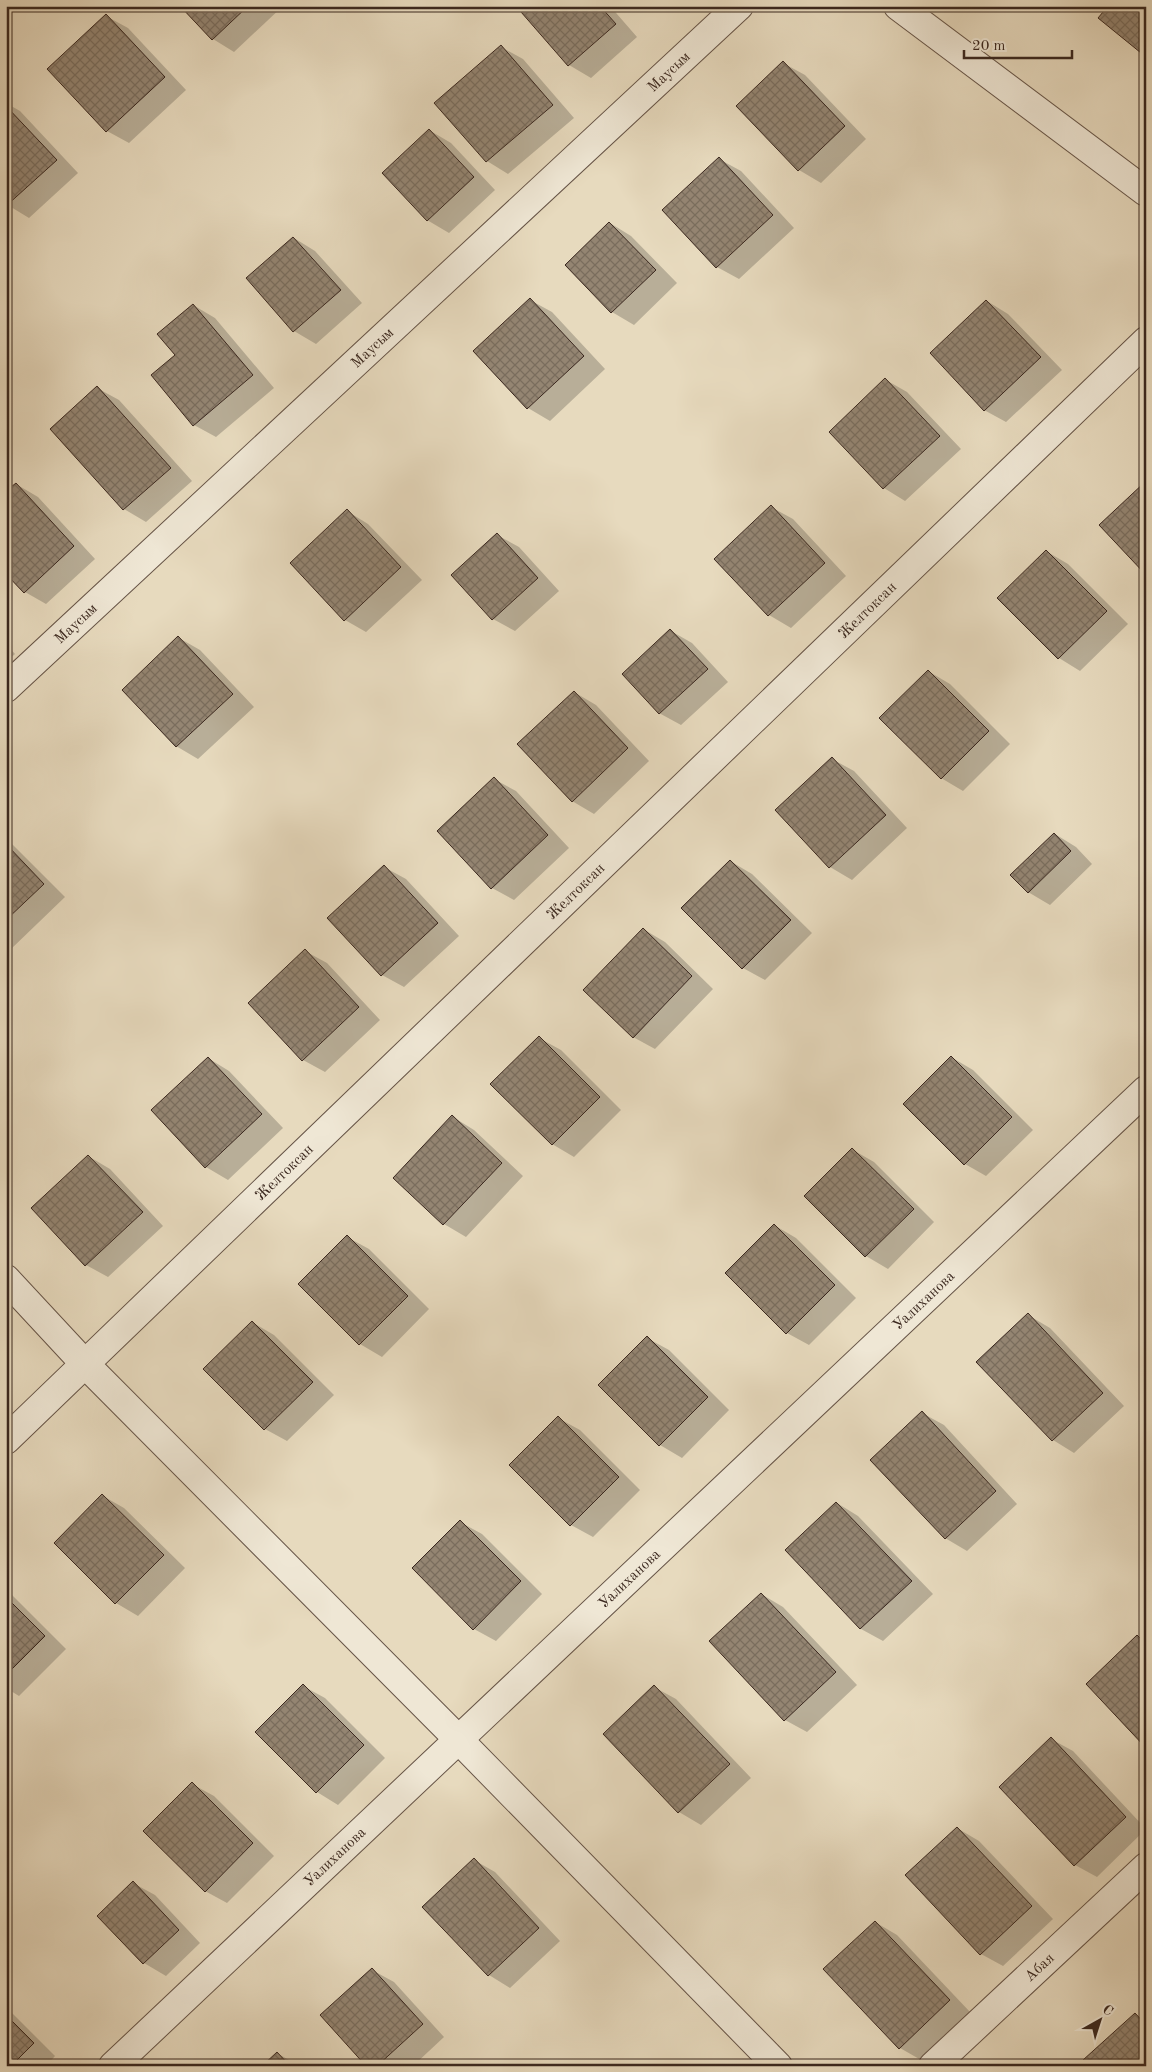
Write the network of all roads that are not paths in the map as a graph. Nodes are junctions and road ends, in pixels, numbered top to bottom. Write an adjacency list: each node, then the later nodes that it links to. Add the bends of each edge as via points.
1 (739, 6): 5 (street, Маусым)
2 (898, 6): 3 (street)
3 (1146, 192)
4 (1146, 341): 8 (street, Желтоксан)
5 (6, 688)
6 (1146, 1090): 10 (street, Уалиханова)
7 (6, 1279): 8 (street)
8 (85, 1364): 9 (street, Желтоксан); 10 (street)
9 (6, 1440)
10 (458, 1739): 12 (street, Уалиханова); 13 (street)
11 (1146, 1868): 14 (street, Абая)
12 (113, 2066)
13 (778, 2066)
14 (933, 2066)

